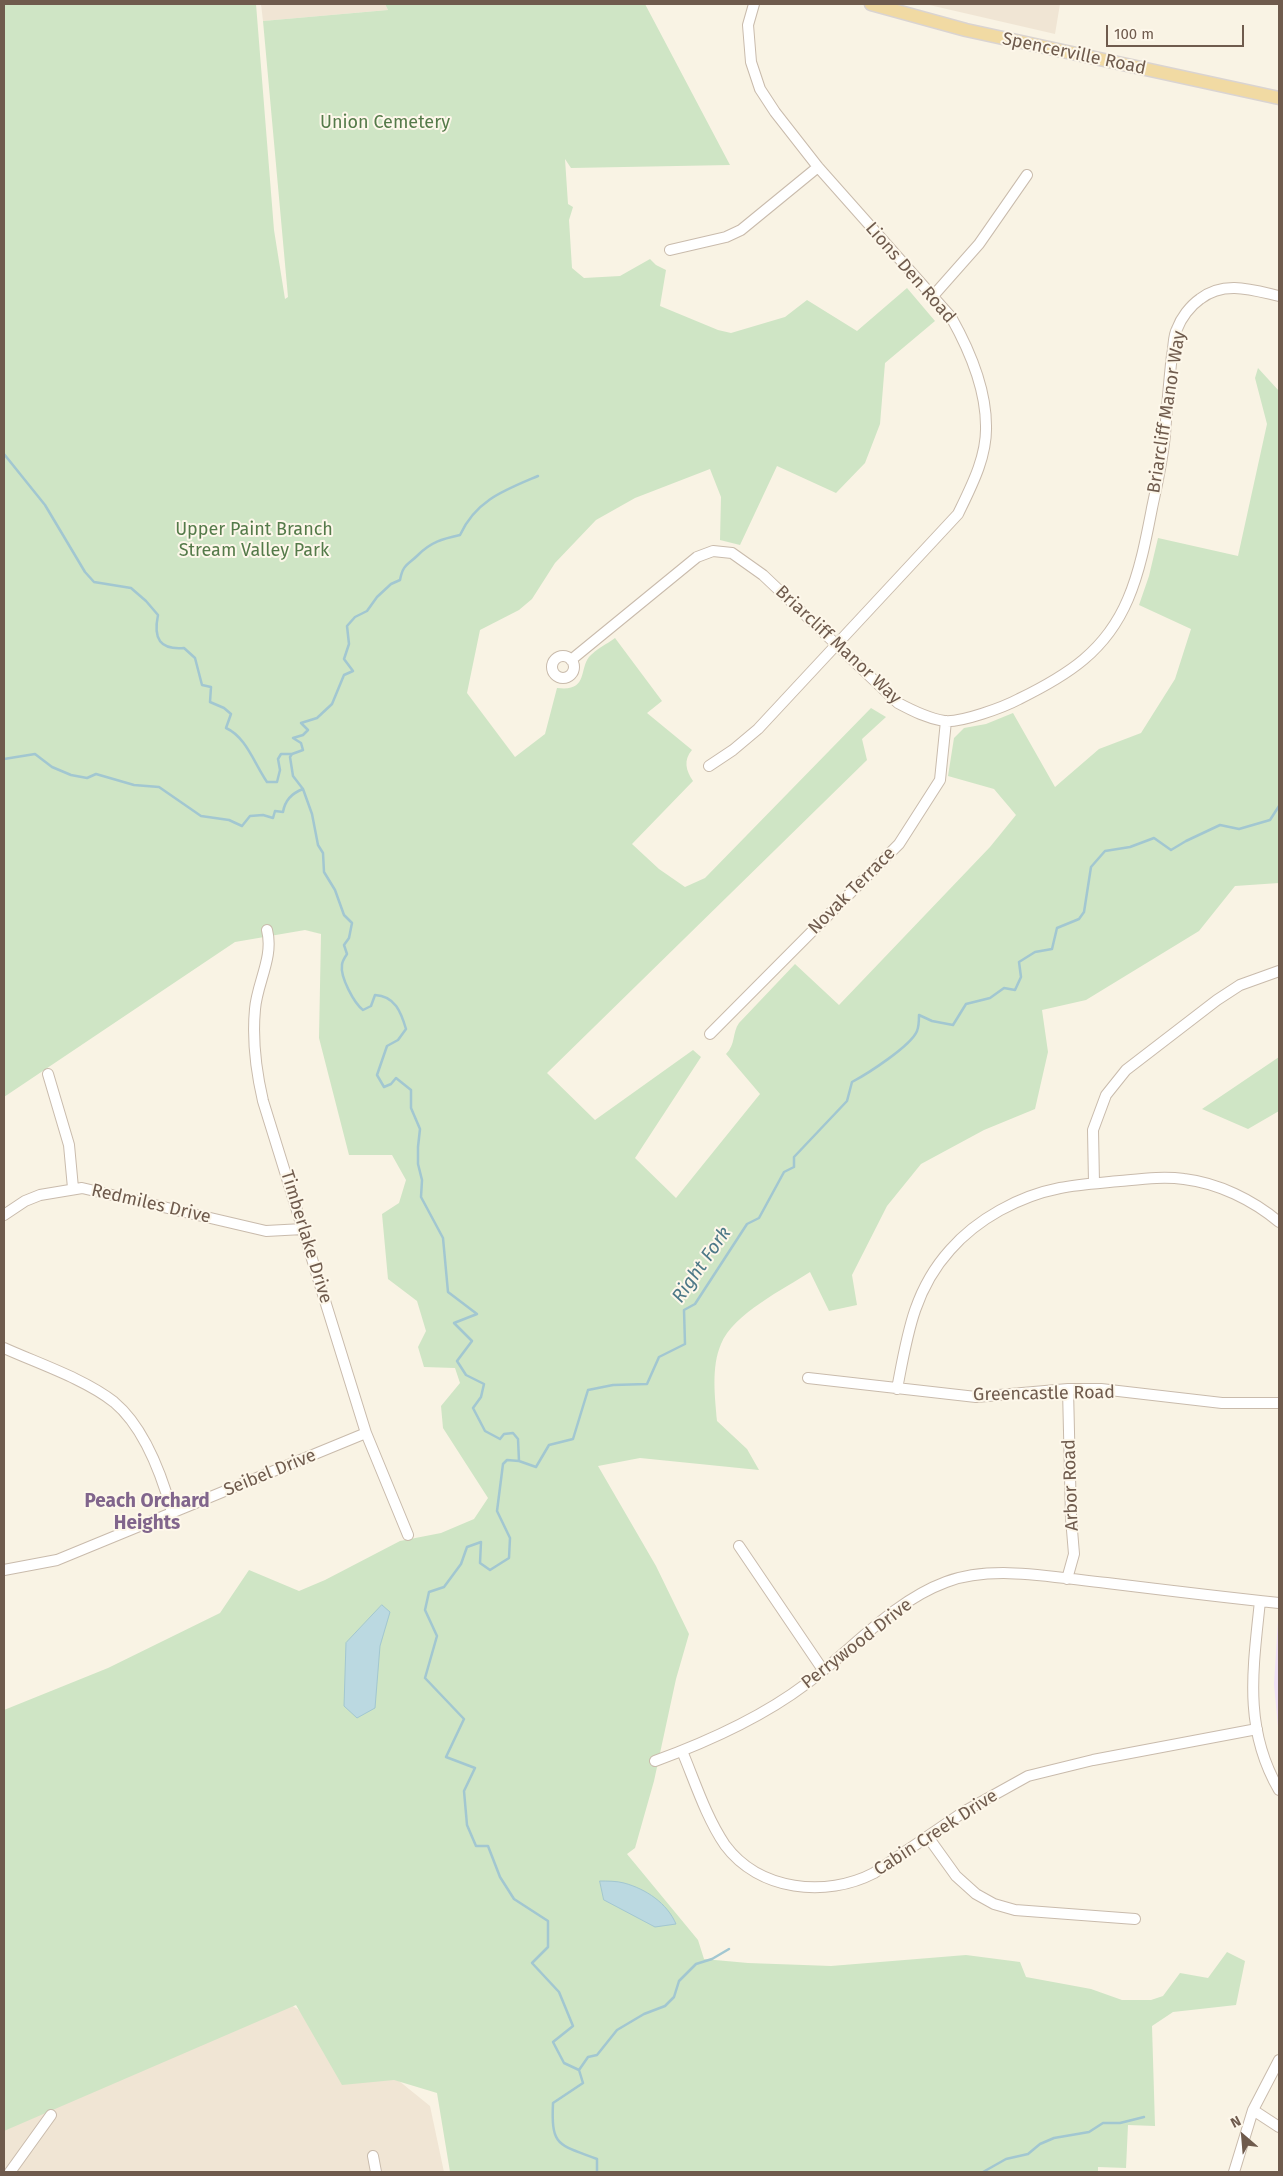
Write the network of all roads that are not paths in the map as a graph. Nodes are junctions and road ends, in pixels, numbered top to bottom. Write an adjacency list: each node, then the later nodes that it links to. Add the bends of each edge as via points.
1 (754, 4): 4 (street, Lions Den Road, via 748,25 748,44 760,89)
2 (871, 4): 3 (main road, Spencerville Road, via 966,30)
3 (1279, 98)
4 (818, 167): 6 (street, via 741,230 726,238); 7 (street, Lions Den Road)
5 (1027, 175): 7 (street, via 979,244)
6 (670, 250)
7 (933, 296): 9 (street, Lions Den Road, via 951,317 976,372 986,426 979,466 958,514)
8 (1279, 296): 11 (street, Briarcliff Manor Way, via 1236,286 1218,291 1200,298 1176,330 1165,435 1142,555 1128,600 1108,634 1073,670 1037,690 999,709)
9 (836, 646): 10 (street, Briarcliff Manor Way, via 763,575 732,553 714,552 697,557); 11 (street, Briarcliff Manor Way, via 898,703 920,714); 12 (street, Lions Den Road, via 758,729 734,750)
10 (571, 660)
11 (946, 721): 15 (street, Novak Terrace, via 940,780 899,844)
12 (708, 766)
13 (267, 930): 21 (street, Timberlake Drive, via 270,944 255,1008 254,1049 263,1102)
14 (1279, 971): 17 (street, via 1240,985 1126,1070 1106,1095 1093,1130)
15 (710, 1034)
16 (48, 1074): 18 (street, via 69,1144)
17 (1094, 1183): 20 (street, via 1183,1178 1230,1192 1267,1211); 24 (street, via 1029,1197 995,1213 949,1250 928,1280 911,1317)
18 (73, 1188): 19 (street, Redmiles Drive, via 40,1195); 21 (street, Redmiles Drive, via 266,1231)
19 (4, 1215)
20 (1279, 1222)
21 (303, 1228): 27 (street, Timberlake Drive)
22 (4, 1348): 28 (street, via 99,1392 114,1403 142,1436)
23 (808, 1378): 24 (street, Greencastle Road)
24 (897, 1389): 25 (street, Greencastle Road, via 976,1396)
25 (1068, 1389): 26 (street, Greencastle Road, via 1101,1389 1222,1403); 32 (street, Arbor Road, via 1074,1554)
26 (1279, 1403)
27 (366, 1433): 28 (street, Seibel Drive); 29 (street, Timberlake Drive)
28 (172, 1512): 31 (street, Seibel Drive, via 57,1560)
29 (408, 1535)
30 (739, 1546): 35 (street)
31 (4, 1570)
32 (1067, 1579): 33 (street, Perrywood Drive); 35 (street, Perrywood Drive, via 1016,1574 968,1576 945,1582 906,1603)
33 (1260, 1601): 34 (street, Perrywood Drive); 36 (street, via 1253,1679)
34 (1279, 1603)
35 (824, 1670): 37 (street, Perrywood Drive, via 765,1712)
36 (1256, 1729): 39 (street, via 1264,1758); 40 (street, Cabin Creek Drive, via 1093,1760 1028,1776 965,1811)
37 (682, 1751): 38 (street, Perrywood Drive); 40 (street, Cabin Creek Drive, via 712,1822 725,1844 757,1873 792,1886 826,1888 860,1880)
38 (655, 1761)
39 (1279, 1790)
40 (928, 1837): 41 (street, via 956,1876 976,1894 994,1904 1015,1910)
41 (1135, 1919)
42 (1279, 2060): 43 (street)
43 (1253, 2110): 45 (street); 49 (street)
44 (51, 2115): 47 (street)
45 (1279, 2127)
46 (373, 2156): 48 (street)
47 (10, 2172)
48 (376, 2172)
49 (1234, 2172)

